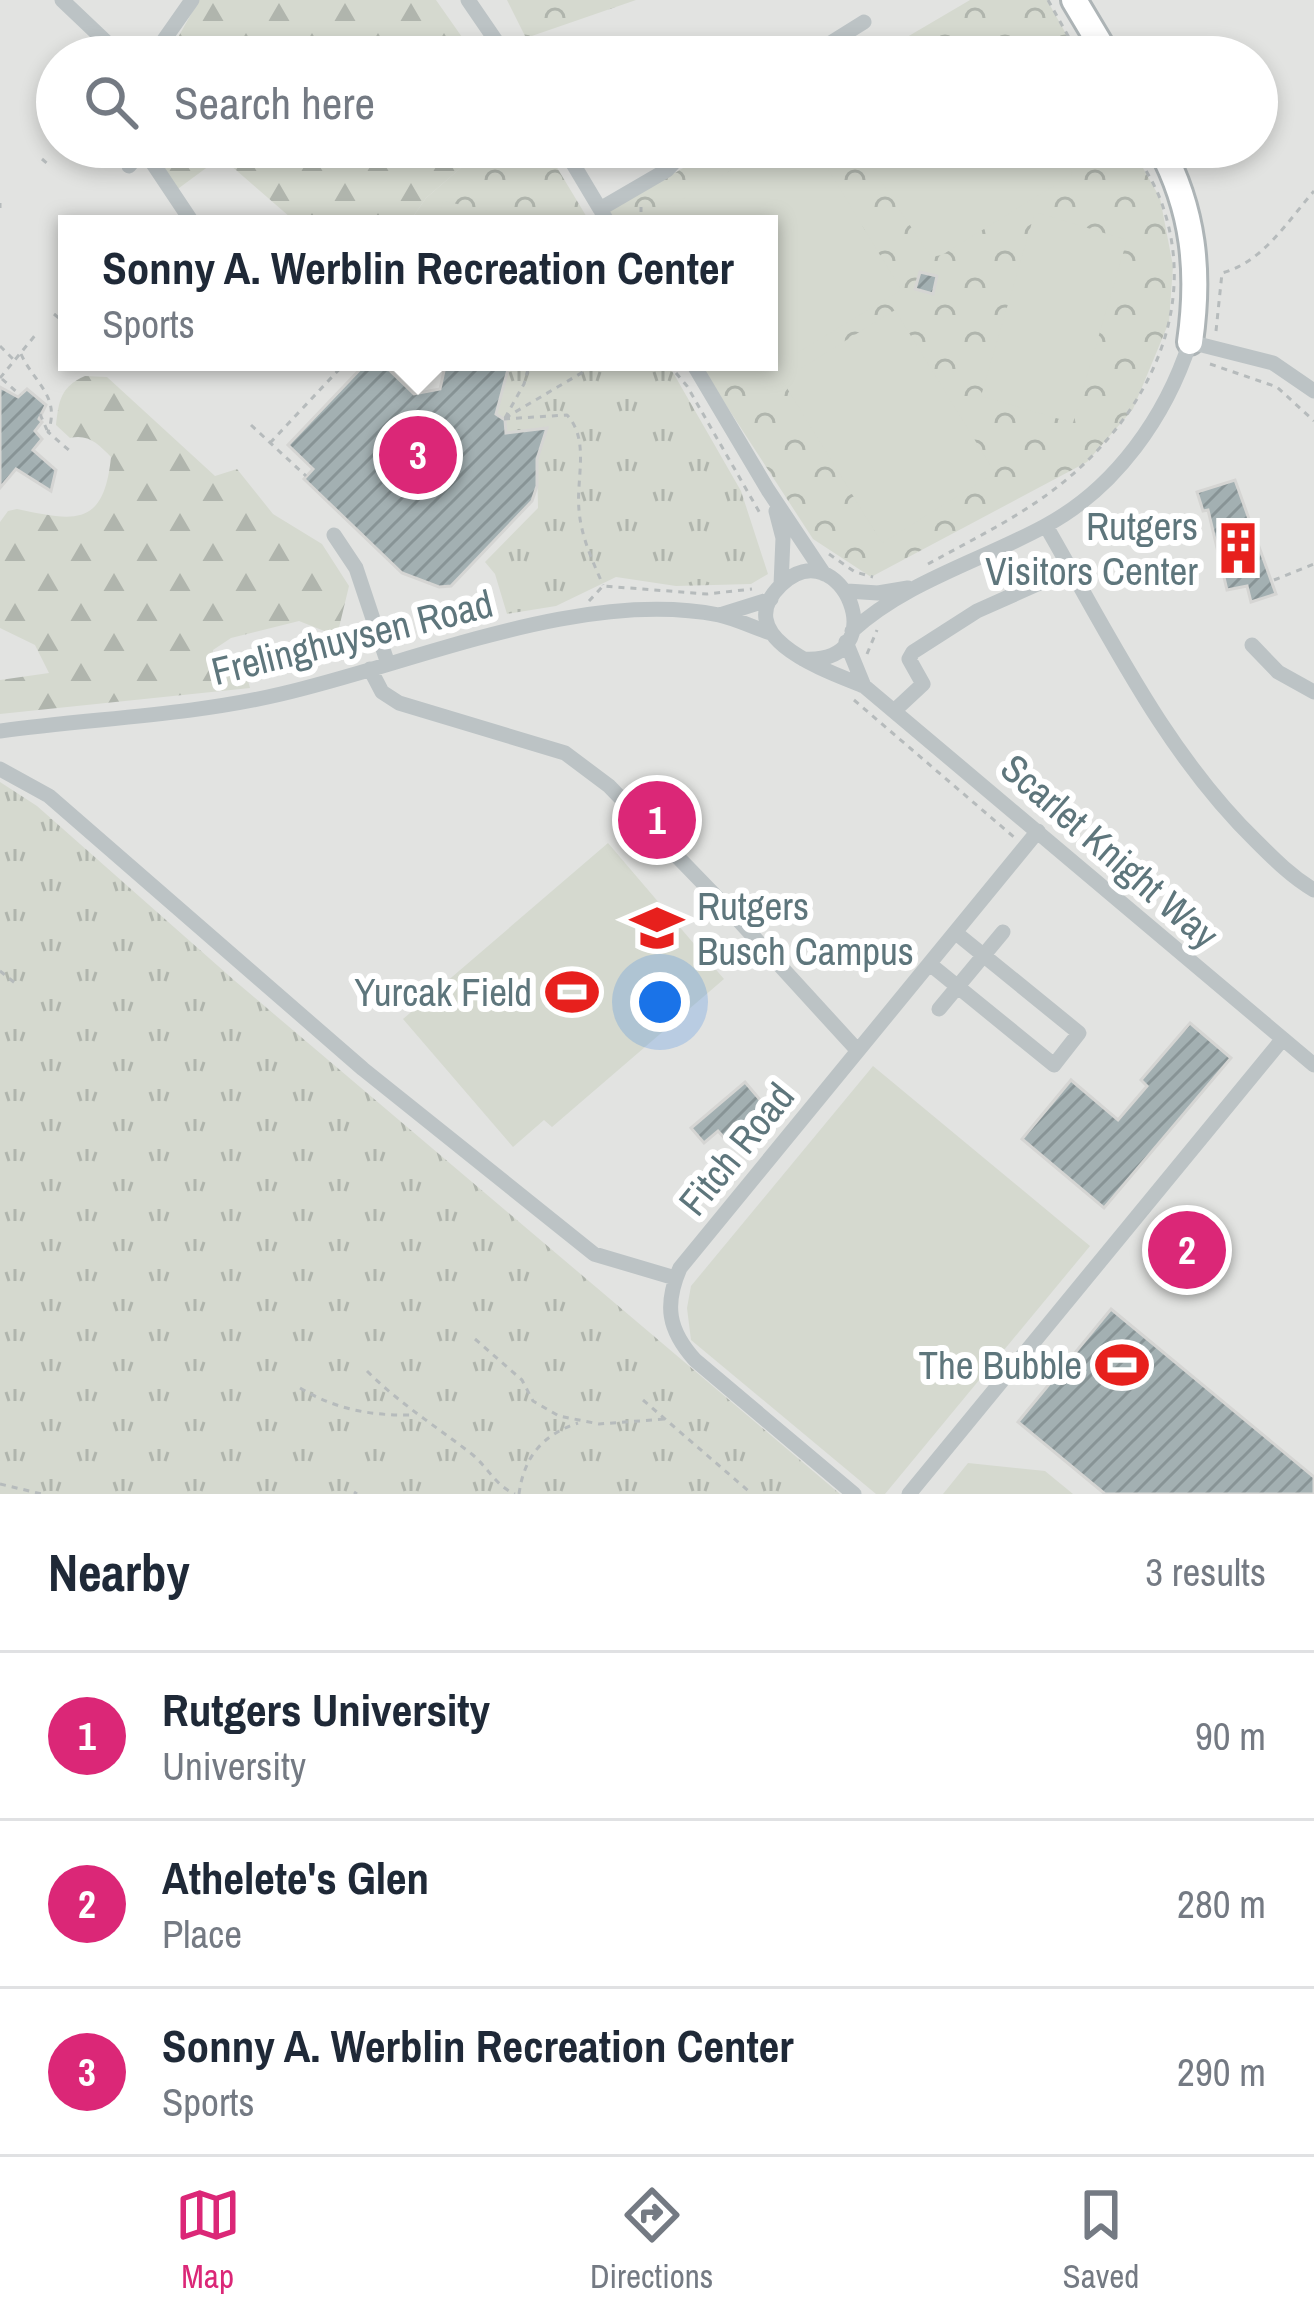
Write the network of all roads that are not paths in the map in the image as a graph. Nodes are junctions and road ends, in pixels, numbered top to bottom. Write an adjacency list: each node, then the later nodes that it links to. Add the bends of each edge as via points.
1 (62, 0): 6 (street)
2 (193, 0): 7 (street)
3 (468, 0): 8 (street)
4 (1074, 0): 10 (highway)
5 (864, 22): 9 (street)
6 (100, 36)
7 (167, 36)
8 (493, 36)
9 (842, 36)
10 (1095, 36)
11 (156, 168): 15 (street)
12 (575, 168): 16 (street)
13 (669, 168): 17 (street)
14 (1169, 168): 18 (highway, via 1195,250)
15 (187, 215)
16 (603, 215)
17 (607, 215)
18 (1190, 342): 20 (street, via 1273,363); 22 (street, via 1139,443)
19 (697, 371): 21 (street)
20 (1314, 391)
21 (768, 490): 25 (street); 27 (street, via 783,538)
22 (1046, 526): 24 (street); 26 (street)
23 (334, 535): 34 (street, via 356,568)
24 (1070, 569): 38 (street, via 977,611 913,652 912,669 923,684); 42 (street, via 1221,808)
25 (824, 574): 27 (street, via 804,573); 28 (street)
26 (915, 579): 28 (street, via 874,594); 31 (street)
27 (772, 590): 29 (street, Frelinghuysen Road); 30 (street)
28 (847, 591): 31 (street, via 854,607)
29 (720, 615): 30 (street, Frelinghuysen Road); 34 (street, Frelinghuysen Road, via 613,612)
30 (771, 633): 33 (street)
31 (849, 637): 33 (street, via 827,657); 36 (street)
32 (1252, 645): 37 (street)
33 (802, 659): 36 (street)
34 (388, 664): 35 (street, Frelinghuysen Road)
35 (370, 669): 39 (street, Frelinghuysen Road, via 216,708); 50 (street, via 398,703 565,753 608,786)
36 (864, 686): 38 (street, Scarlet Knight Way)
37 (1314, 692)
38 (894, 711): 41 (street, Scarlet Knight Way)
39 (0, 731)
40 (0, 769): 52 (street, via 49,796 363,1069 594,1254)
41 (1038, 831): 44 (street, Fitch Road); 49 (street, Scarlet Knight Way)
42 (1314, 890)
43 (1003, 932): 45 (street)
44 (956, 933): 45 (street); 46 (street, Fitch Road)
45 (984, 955): 47 (street); 47 (street, via 1079,1033 1054,1065)
46 (931, 965): 47 (street); 50 (street, Fitch Road)
47 (958, 987): 48 (street)
48 (939, 1009)
49 (1281, 1041): 51 (street, Scarlet Knight Way); 54 (street)
50 (858, 1051): 52 (street, Fitch Road)
51 (1314, 1065)
52 (676, 1278): 53 (street, via 676,1339)
53 (854, 1494)
54 (909, 1494)

